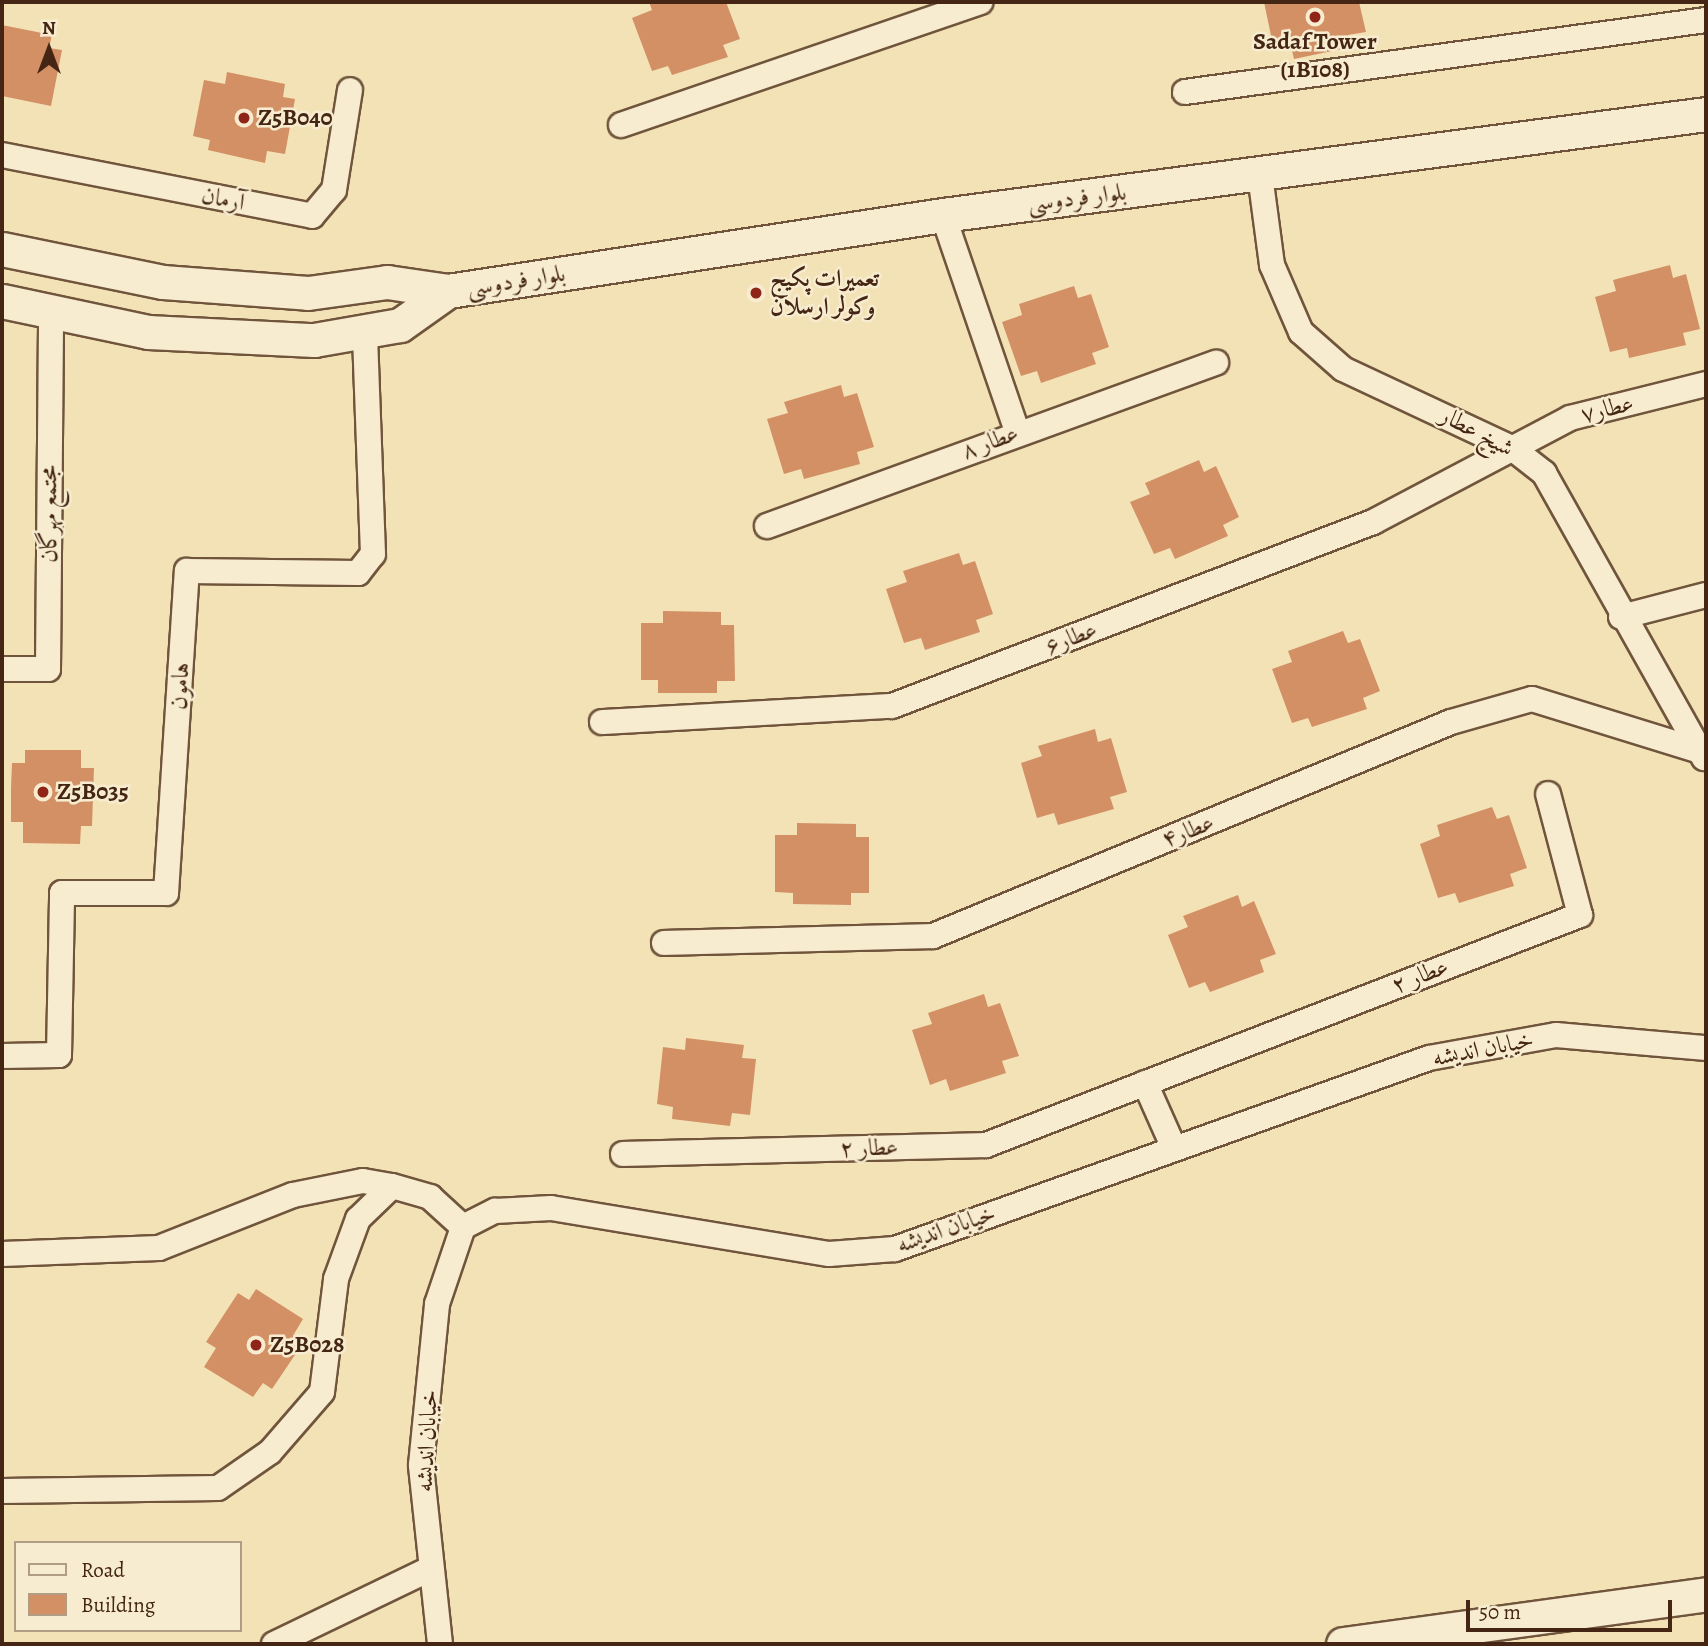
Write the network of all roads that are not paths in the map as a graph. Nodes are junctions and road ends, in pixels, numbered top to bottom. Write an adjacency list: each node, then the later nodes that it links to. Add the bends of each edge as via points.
1 (981, 2): 6 (street)
2 (1706, 20): 4 (street)
3 (350, 90): 7 (street, آرمان, via 334,190 312,216)
4 (1185, 92)
5 (1706, 114): 8 (main road, بلوار فردوسی)
6 (621, 125)
7 (2, 155)
8 (1260, 175): 9 (main road, بلوار فردوسی); 18 (street, شیخ عطار, via 1272,265 1301,332 1343,369)
9 (943, 215): 11 (main road, بلوار فردوسی); 17 (street)
10 (2, 249): 11 (main road, بلوار فردوسی, via 163,282 307,293 387,282)
11 (448, 292): 14 (main road, بلوار فردوسی, via 400,325)
12 (2, 301): 13 (main road, بلوار فردوسی)
13 (51, 312): 14 (main road, بلوار فردوسی, via 148,332 314,340); 22 (street, مجتمع مهرگان, via 48,669)
14 (365, 334): 28 (street, هامون, via 373,554 358,573 187,571 166,893 62,893 59,1055)
15 (1216, 363): 17 (street, عطار ۸)
16 (1706, 384): 18 (street, عطار۷, via 1570,418)
17 (1017, 431): 19 (street, عطار ۸)
18 (1512, 448): 21 (street, شیخ عطار, via 1544,473); 23 (street, عطار۶, via 1373,522 892,706)
19 (767, 526)
20 (1706, 595): 21 (street)
21 (1621, 617): 24 (street, شیخ عطار)
22 (2, 669)
23 (602, 722)
24 (1703, 756): 26 (street, عطار۴, via 1532,699 1451,722 933,936)
25 (1548, 794): 29 (street, عطار ۲, via 1580,915)
26 (664, 943)
27 (1706, 1048): 30 (street, خیابان اندیشه, via 1556,1035 1429,1058)
28 (2, 1056)
29 (1145, 1083): 30 (street); 31 (street, عطار ۲, via 986,1144)
30 (1172, 1146): 33 (street, خیابان اندیشه, via 895,1249 829,1254 768,1248 551,1208 495,1211)
31 (623, 1154)
32 (391, 1186): 33 (street, via 430,1197); 34 (street, via 363,1181 293,1195 159,1248); 35 (street, via 358,1219 336,1279 323,1392 270,1452 218,1488)
33 (463, 1227): 36 (street, خیابان اندیشه, via 434,1331 421,1465)
34 (2, 1254)
35 (2, 1491)
36 (428, 1570): 38 (street); 39 (street, خیابان اندیشه)
37 (1706, 1594): 40 (main road)
38 (274, 1644)
39 (440, 1644)
40 (1343, 1644)

